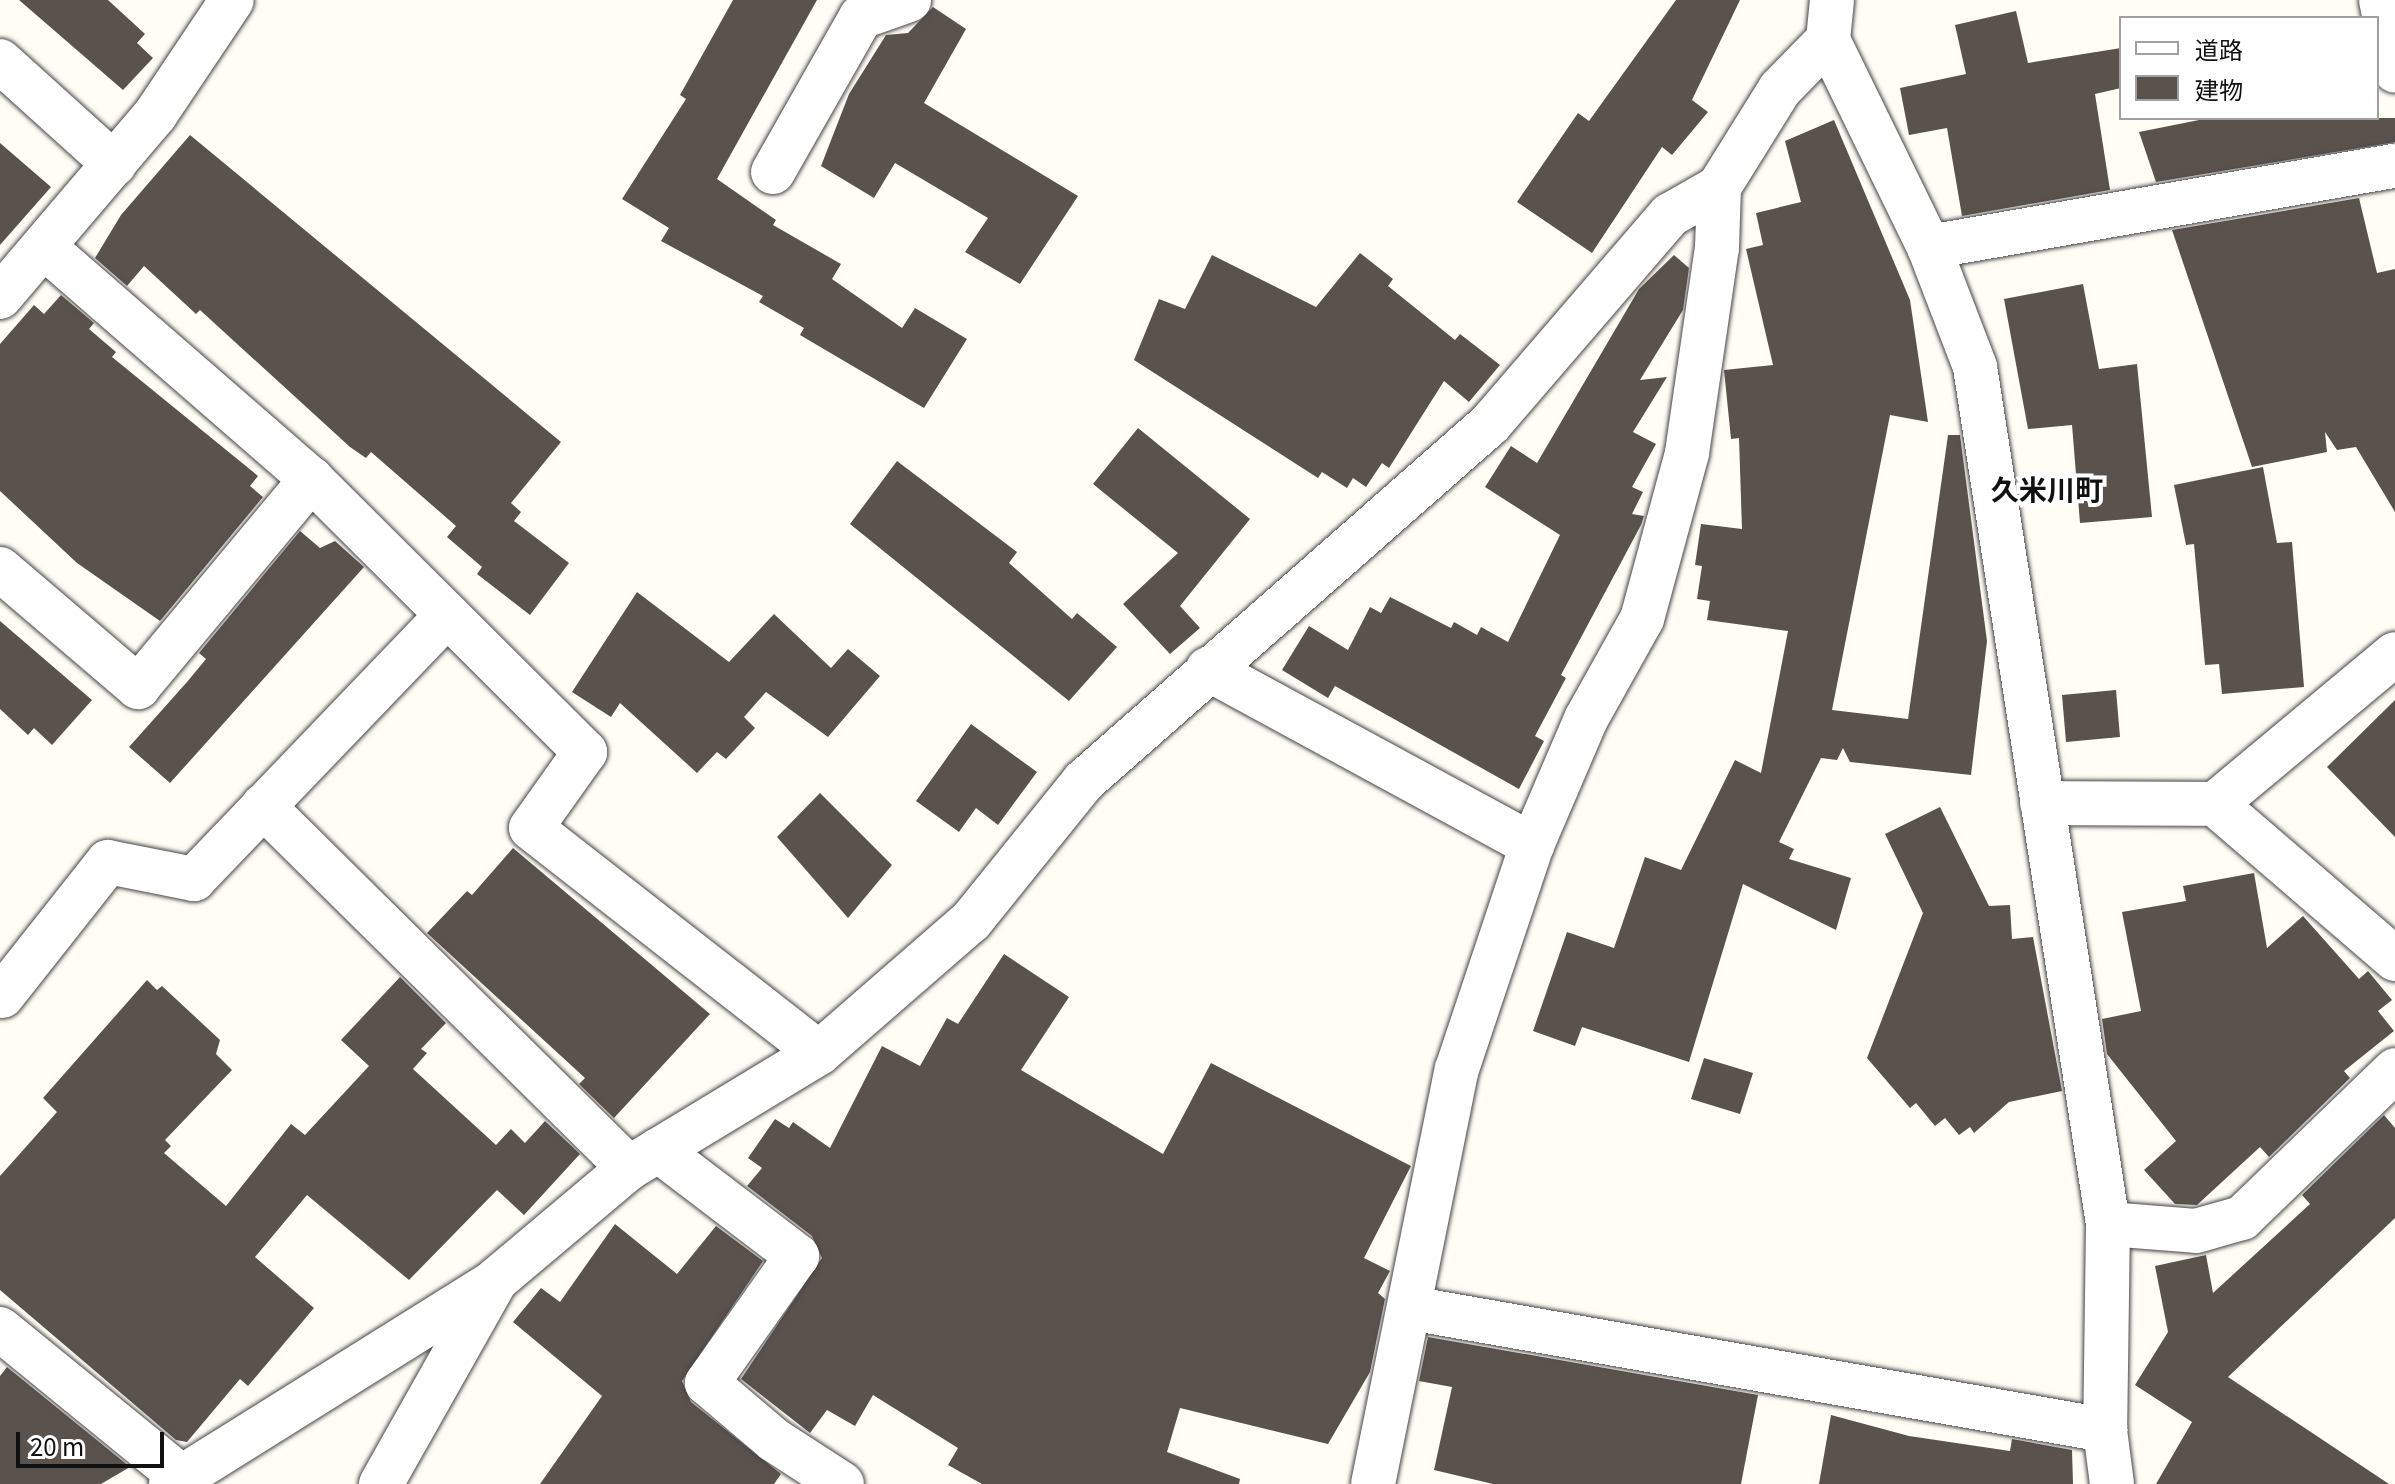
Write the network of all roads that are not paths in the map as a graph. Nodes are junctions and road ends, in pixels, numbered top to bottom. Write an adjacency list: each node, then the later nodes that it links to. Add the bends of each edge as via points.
1 (232, 0): 7 (street)
2 (909, 0): 9 (street, via 861,17)
3 (2381, 0): 6 (street)
4 (1830, 20): 10 (street); 12 (street)
5 (0, 61): 7 (street)
6 (2395, 71)
7 (114, 164): 11 (street)
8 (2395, 166): 12 (street)
9 (773, 172)
10 (1719, 187): 18 (street, via 1670,215 1490,424); 22 (street, via 1717,248 1687,453 1642,619 1586,719)
11 (44, 247): 13 (street); 14 (street)
12 (1929, 247): 19 (street, via 1975,367)
13 (0, 297)
14 (311, 479): 15 (street, via 138,687); 16 (street)
15 (0, 569)
16 (447, 615): 21 (street); 25 (street, via 585,752 531,828)
17 (2395, 654): 20 (street)
18 (1208, 669): 22 (street); 25 (street, via 1084,781 971,921)
19 (2042, 803): 20 (street); 28 (street)
20 (2215, 804): 23 (street)
21 (263, 806): 24 (street, via 194,879 108,862); 27 (street)
22 (1532, 845): 30 (street, via 1457,1069)
23 (2395, 959)
24 (2, 996)
25 (819, 1053): 27 (street)
26 (2395, 1070): 28 (street, via 2242,1218 2196,1231)
27 (643, 1159): 29 (street); 35 (street, via 797,1256 707,1383 774,1440)
28 (2108, 1224): 32 (street)
29 (496, 1280): 33 (street); 34 (street)
30 (1410, 1308): 32 (street); 36 (street)
31 (0, 1329): 33 (street)
32 (2105, 1430): 37 (street)
33 (178, 1481)
34 (381, 1484)
35 (842, 1484)
36 (1373, 1484)
37 (2112, 1484)

